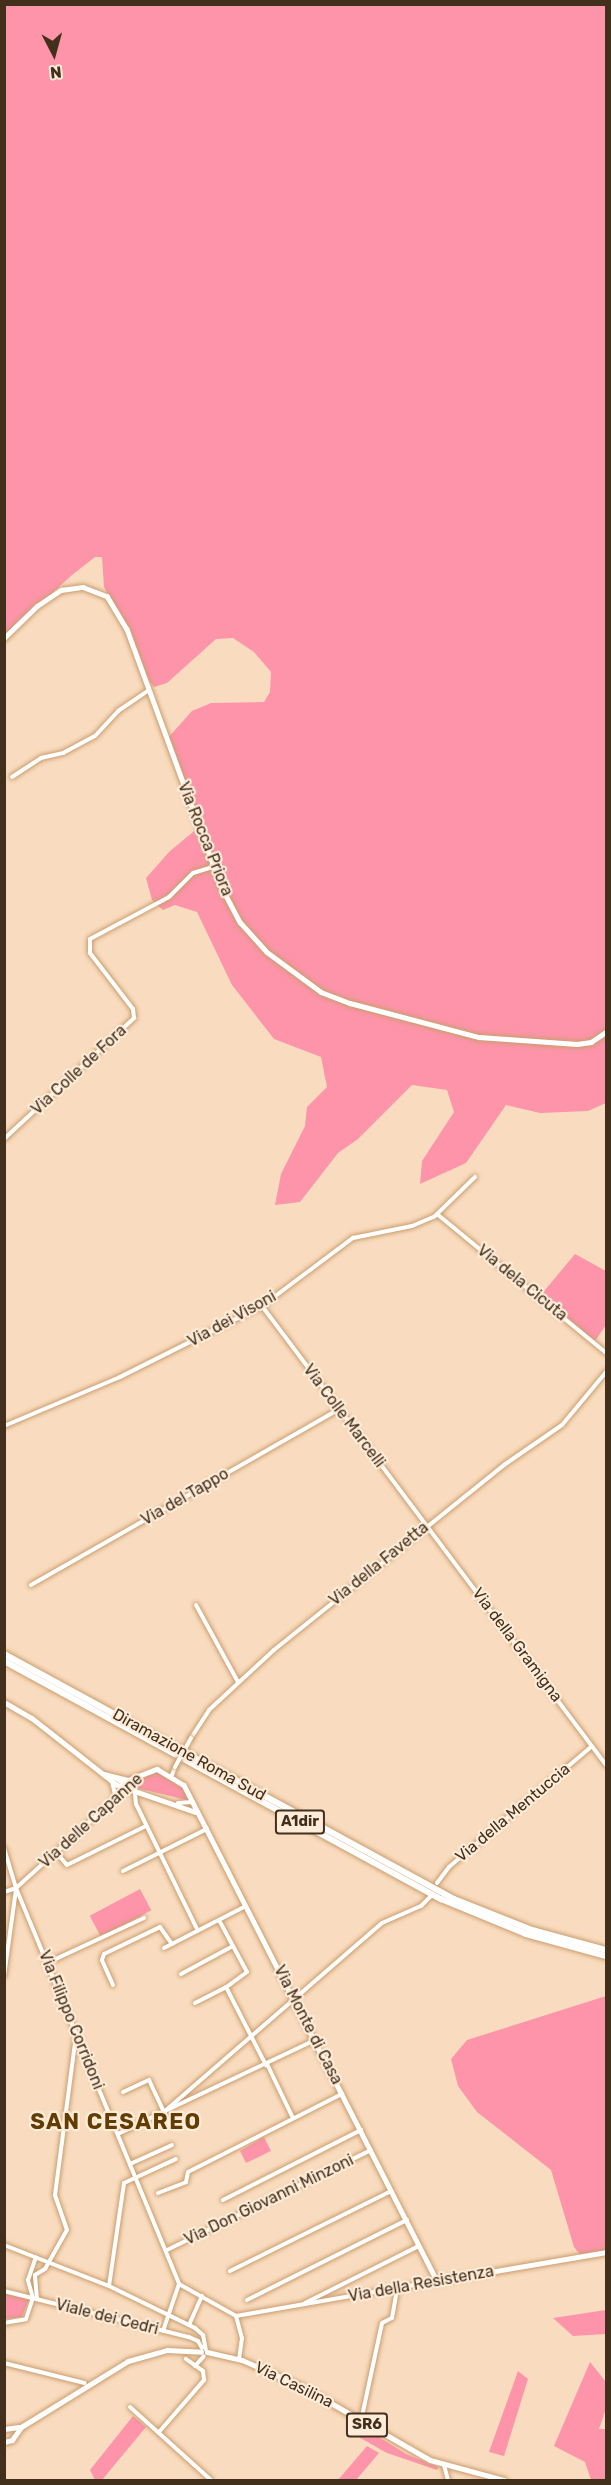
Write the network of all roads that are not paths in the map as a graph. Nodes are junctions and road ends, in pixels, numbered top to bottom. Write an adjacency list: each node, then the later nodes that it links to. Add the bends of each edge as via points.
1 (4, 638): 2 (street, Via Rocca Priora, via 54,594 77,587 98,590 123,620)
2 (148, 691): 3 (street, via 118,711 94,737 63,753 41,758); 4 (street, Via Rocca Priora)
3 (12, 777)
4 (213, 867): 5 (street, Via Rocca Priora, via 240,922 267,952 332,997 479,1036 577,1044 591,1042); 6 (street, Via Colle de Fora, via 192,873 172,895 90,939 91,954 133,1009 134,1018)
5 (606, 1032)
6 (4, 1139)
7 (475, 1177): 8 (street, Via dei Visoni)
8 (437, 1214): 9 (street, Via dei Visoni, via 412,1226 353,1238); 10 (street, Via dela Cicuta)
9 (262, 1306): 12 (street, Via Colle Marcelli); 13 (street, Via dei Visoni, via 120,1377)
10 (606, 1353)
11 (606, 1372): 14 (street, Via della Favetta, via 558,1428 504,1464)
12 (339, 1409): 14 (street, Via Colle Marcelli); 15 (street, Via del Tappo)
13 (4, 1426)
14 (426, 1527): 19 (street, Via della Favetta); 21 (street, Via della Gramigna)
15 (31, 1585)
16 (196, 1605): 19 (street)
17 (4, 1654): 49 (highway, Diramazione Roma Sud / A1dir, via 453,1899 518,1926)
18 (4, 1661): 50 (highway, Diramazione Roma Sud / A1dir, via 441,1899 520,1932)
19 (238, 1682): 23 (street, Via della Favetta, bridge, via 207,1712)
20 (4, 1702): 25 (street, via 32,1718)
21 (592, 1746): 22 (street, Via della Gramigna); 38 (street, Via della Mentuccia, via 449,1867)
22 (606, 1765)
23 (172, 1775): 24 (street, Via delle Capanne, via 153,1769); 29 (street, Via Monte di Casa, via 182,1782)
24 (136, 1779): 25 (street); 26 (street, Via delle Capanne); 27 (street)
25 (113, 1780): 26 (street); 28 (street)
26 (127, 1788): 27 (street); 28 (street, Via delle Capanne)
27 (134, 1792): 30 (street); 32 (street)
28 (116, 1798): 35 (street, Via delle Capanne)
29 (193, 1802): 30 (street); 31 (street, Via Monte di Casa)
30 (177, 1803): 31 (street)
31 (200, 1816): 33 (street, Via Monte di Casa)
32 (146, 1826): 35 (street, via 67,1865); 36 (street)
33 (207, 1829): 36 (street); 42 (street, Via Monte di Casa)
34 (4, 1848): 39 (street, Via Filippo Corridoni)
35 (56, 1852): 39 (street, Via delle Capanne)
36 (158, 1854): 37 (street); 45 (street)
37 (123, 1871)
38 (437, 1882)
39 (16, 1888): 40 (street); 51 (street, Via Filippo Corridoni); 53 (street)
40 (4, 1892)
41 (430, 1897): 56 (street, via 421,1906 382,1923)
42 (246, 1906): 44 (street); 56 (street, Via Monte di Casa)
43 (144, 1918): 51 (street)
44 (219, 1920): 45 (street); 47 (street)
45 (198, 1931): 46 (street)
46 (172, 1944): 48 (street); 54 (street, via 160,1928 104,1954 102,1960)
47 (233, 1946): 52 (street); 55 (street, via 247,1974)
48 (164, 1948)
49 (606, 1950)
50 (606, 1956)
51 (47, 1963): 58 (street, Via Filippo Corridoni)
52 (181, 1974)
53 (4, 1976)
54 (113, 1985)
55 (226, 1987): 57 (street); 59 (street)
56 (294, 1999): 59 (street); 60 (street, Via Monte di Casa)
57 (195, 2003)
58 (76, 2035): 68 (street, Via Filippo Corridoni); 83 (street, via 55,2195 67,2230)
59 (251, 2035): 61 (street); 64 (street)
60 (315, 2040): 61 (street); 63 (street, Via Monte di Casa)
61 (267, 2064): 64 (street); 65 (street)
62 (123, 2092): 64 (street, via 149,2080)
63 (342, 2093): 65 (street); 67 (street, Via Monte di Casa)
64 (165, 2111): 66 (street); 68 (street)
65 (293, 2118): 75 (street, via 188,2172 186,2182)
66 (170, 2125)
67 (361, 2130): 70 (street, Via Monte di Casa); 76 (street)
68 (118, 2134): 72 (street, Via Filippo Corridoni)
69 (172, 2145): 72 (street)
70 (371, 2150): 74 (street, Via Monte di Casa); 80 (street, Via Don Giovanni Minzoni)
71 (176, 2159): 73 (street)
72 (130, 2164): 73 (street, Via Filippo Corridoni)
73 (134, 2176): 80 (street, Via Filippo Corridoni); 87 (street, via 123,2186)
74 (392, 2190): 77 (street, Via Monte di Casa); 84 (street)
75 (158, 2193)
76 (223, 2200)
77 (406, 2220): 79 (street, Via Monte di Casa); 92 (street)
78 (4, 2245): 82 (street)
79 (419, 2246): 85 (street, Via Monte di Casa); 93 (street)
80 (167, 2250): 86 (street, Via Filippo Corridoni)
81 (606, 2252): 85 (street, Via della Resistenza)
82 (36, 2257): 83 (street); 91 (street, via 28,2280)
83 (48, 2262): 87 (street); 91 (street, via 45,2270 35,2276)
84 (230, 2271)
85 (437, 2281): 88 (street, Via della Resistenza)
86 (179, 2284): 90 (street); 94 (street)
87 (110, 2286): 94 (street)
88 (397, 2289): 93 (street, Via della Resistenza); 108 (street, via 392,2318 382,2323)
89 (4, 2291): 91 (street, Viale dei Cedri)
90 (202, 2296): 95 (street); 97 (street)
91 (35, 2298): 96 (street, via 26,2319); 99 (street, Viale dei Cedri)
92 (247, 2300)
93 (301, 2305): 95 (street, Via della Resistenza)
94 (167, 2314): 97 (street); 99 (street)
95 (236, 2316): 103 (street, via 242,2335)
96 (4, 2323)
97 (189, 2325): 98 (street)
98 (198, 2329): 100 (street, via 199,2337); 101 (street)
99 (163, 2331): 100 (street, Viale dei Cedri)
100 (189, 2337): 101 (street, via 198,2341)
101 (203, 2353): 103 (main road, Via Casilina / SR6); 105 (street); 109 (main road, Via Casilina / SR6, via 167,2350 128,2361)
102 (186, 2359): 105 (street)
103 (239, 2359): 108 (main road, Via Casilina / SR6, via 312,2392)
104 (4, 2363): 106 (street)
105 (195, 2366): 111 (street, via 204,2373 204,2380)
106 (85, 2383)
107 (130, 2407): 111 (street)
108 (362, 2422): 114 (main road, Via Casilina / SR6, via 402,2447)
109 (21, 2427): 110 (main road, Via Casilina / SR6); 112 (main road, Via Casilina / SR6)
110 (7, 2429): 112 (main road)
111 (159, 2432): 115 (street)
112 (13, 2437): 113 (main road, SR6)
113 (5, 2442)
114 (444, 2465): 116 (street); 117 (main road, Via Casilina / SR6)
115 (211, 2481)
116 (448, 2481)
117 (504, 2481)

